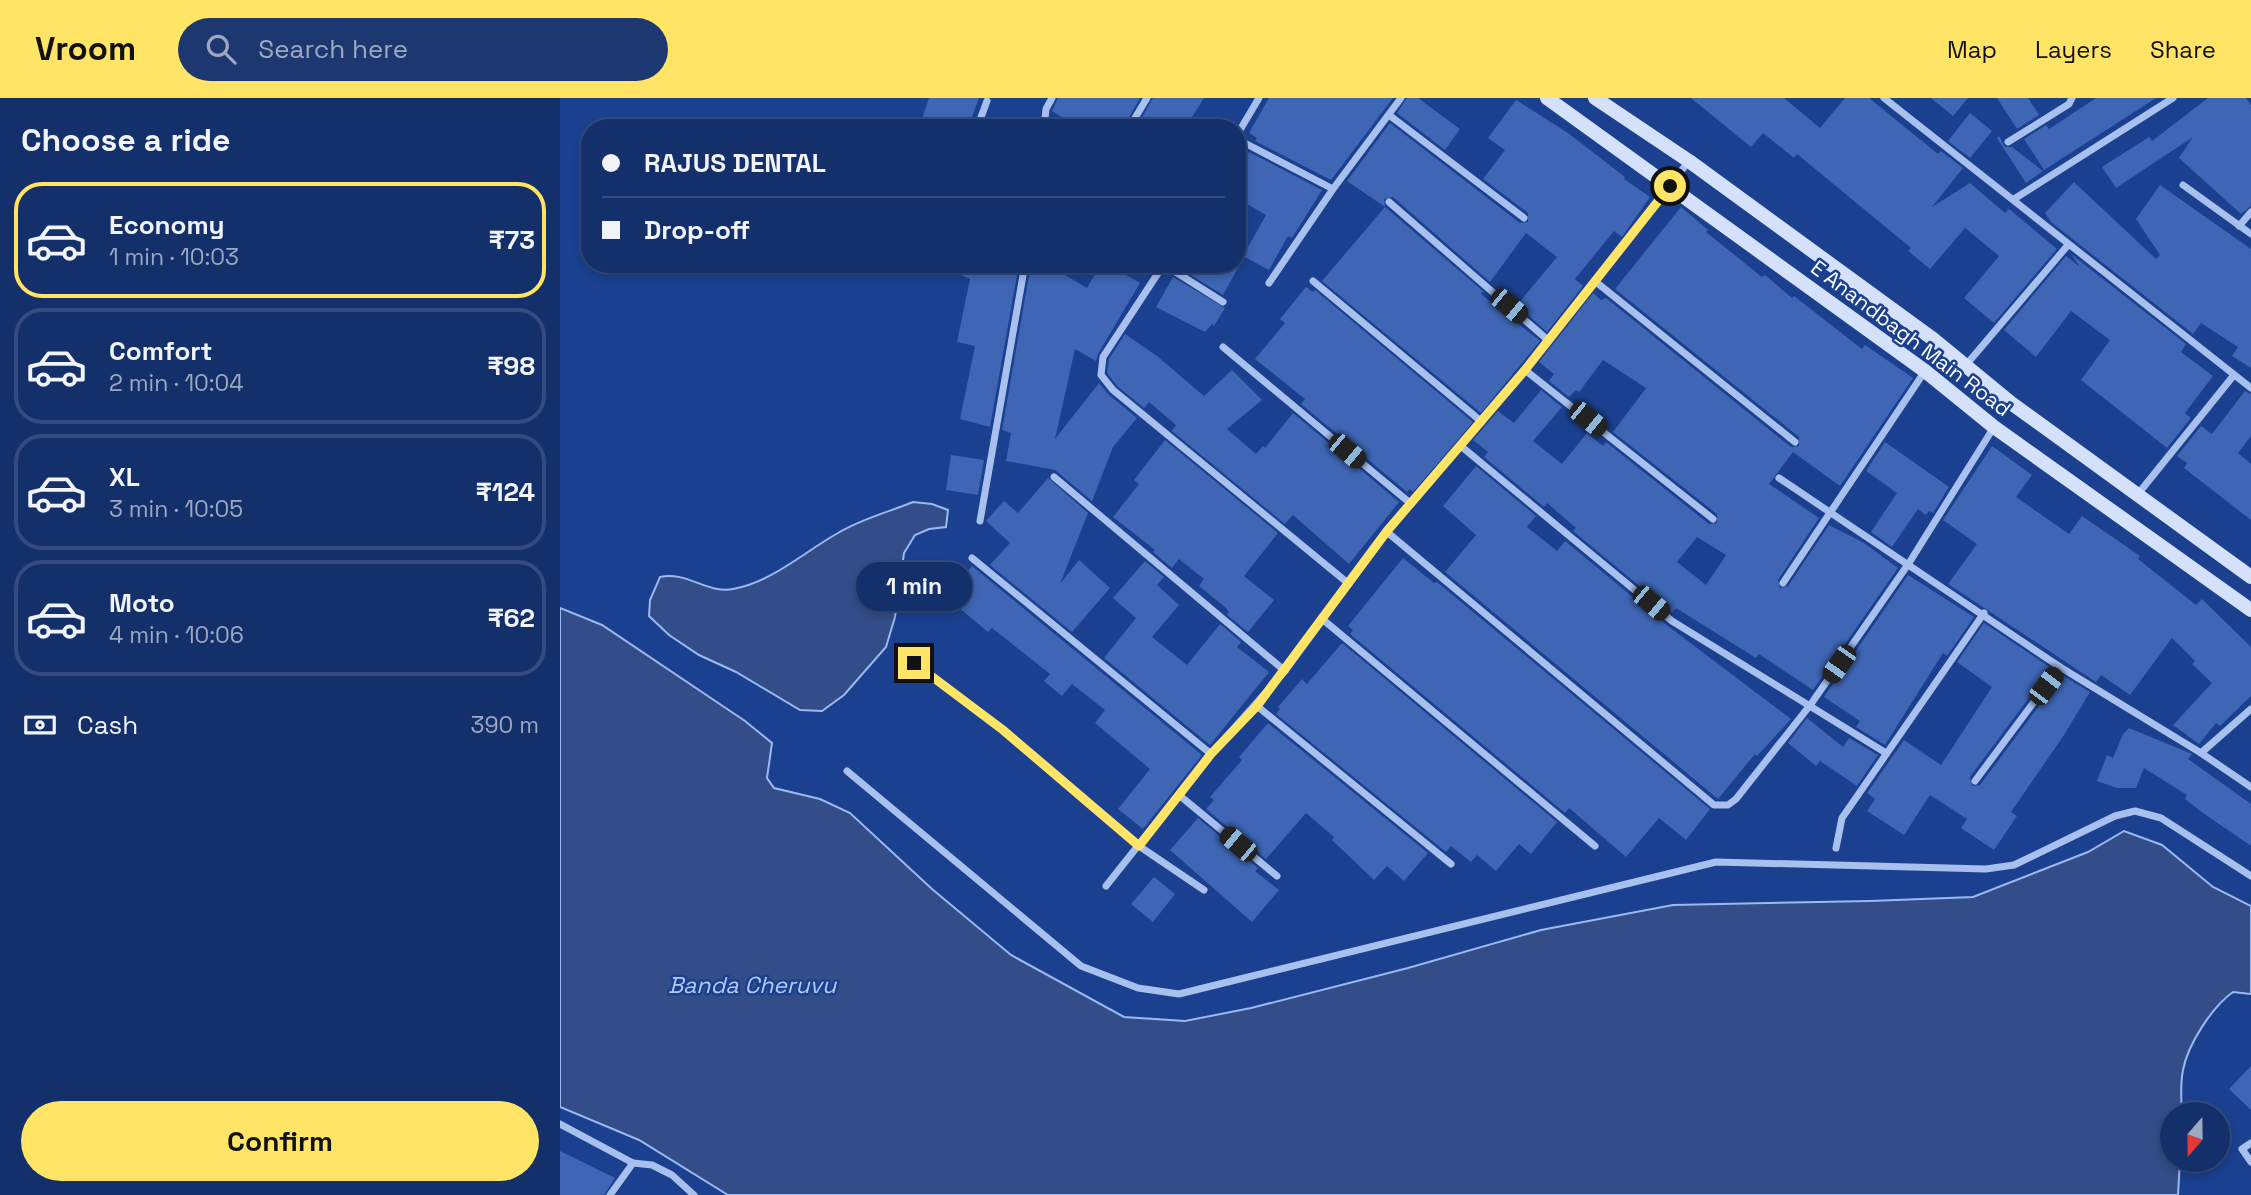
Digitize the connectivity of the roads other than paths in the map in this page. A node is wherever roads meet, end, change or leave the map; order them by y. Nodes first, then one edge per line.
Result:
1 (1052, 98) edge
2 (1147, 98) edge
3 (1259, 98) edge
4 (1401, 98) edge
5 (1547, 98) edge
6 (1596, 98) edge
7 (1884, 98) edge
8 (2072, 98) edge
9 (2173, 98) edge
10 (988, 101) dead end
11 (1389, 115) junction
12 (981, 119) edge
13 (1045, 119) edge
14 (1134, 119) edge
15 (1246, 121) edge
16 (1246, 142) edge
17 (2008, 142) dead end
18 (1689, 161) junction
19 (2183, 185) dead end
20 (1670, 186) junction
21 (1333, 190) junction
22 (2014, 199) junction
23 (1388, 202) dead end
24 (2251, 212) edge
25 (1524, 218) dead end
26 (2239, 226) junction
27 (2251, 234) edge
28 (2068, 245) junction
29 (1023, 273) edge
30 (1157, 273) edge
31 (1177, 273) edge
32 (1313, 281) dead end
33 (1596, 282) junction
34 (1269, 283) dead end
35 (1223, 302) dead end
36 (1549, 341) junction
37 (1223, 347) dead end
38 (1966, 365) junction
39 (1525, 370) junction
40 (1925, 371) junction
41 (2234, 375) junction
42 (2251, 388) edge
43 (1482, 422) junction
44 (1994, 427) junction
45 (1795, 442) dead end
46 (1462, 447) junction
47 (1054, 477) dead end
48 (1779, 478) dead end
49 (2137, 495) junction
50 (1410, 503) junction
51 (1830, 511) junction
52 (1713, 519) dead end
53 (980, 522) dead end
54 (1387, 531) junction
55 (972, 558) dead end
56 (1909, 563) junction
57 (2251, 578) edge
58 (1783, 583) dead end
59 (1349, 584) junction
60 (2251, 610) edge
61 (1984, 613) junction
62 (1321, 618) junction
63 (914, 663) dead end
64 (2060, 667) junction
65 (1285, 671) junction
66 (1811, 704) junction
67 (1257, 706) junction
68 (2251, 709) edge
69 (1886, 753) junction
70 (2202, 753) junction
71 (1211, 754) junction
72 (846, 771) dead end
73 (1975, 781) dead end
74 (2251, 787) edge
75 (1179, 795) junction
76 (1139, 846) junction
77 (1595, 846) dead end
78 (1836, 848) dead end
79 (1451, 864) dead end
80 (1277, 876) dead end
81 (2251, 876) edge
82 (1106, 886) dead end
83 (1204, 890) dead end
84 (560, 1124) edge
85 (2251, 1143) edge
86 (2251, 1162) edge
87 (633, 1163) junction
88 (610, 1195) edge
89 (694, 1195) edge

1 - 13 street
2 - 14 street
3 - 15 street
4 - 11 street
5 - 20 street, E Anandbagh Main Road
6 - 18 street, E Anandbagh Main Road
7 - 22 street
8 - 17 street
9 - 22 street
10 - 12 street
11 - 21 street
11 - 25 street
16 - 21 street
18 - 20 street
18 - 38 street, E Anandbagh Main Road
19 - 26 street
20 - 33 street
20 - 40 street, E Anandbagh Main Road
21 - 34 street
22 - 28 street
23 - 36 street
24 - 26 street
26 - 27 street
28 - 38 street
28 - 41 street
29 - 53 street
30 - 59 street
31 - 35 street
32 - 43 street
33 - 36 street
33 - 45 street
36 - 39 street
37 - 50 street
38 - 49 street, E Anandbagh Main Road
39 - 43 street
39 - 52 street
40 - 44 street, E Anandbagh Main Road
40 - 51 street
41 - 42 street
41 - 49 street
43 - 46 street
44 - 56 street
44 - 60 street, E Anandbagh Main Road
46 - 50 street
46 - 66 street
47 - 65 street
48 - 51 street
49 - 57 street, E Anandbagh Main Road
50 - 54 street
51 - 56 street
51 - 58 street
54 - 59 street
54 - 66 street
55 - 71 street
56 - 61 street
56 - 66 street
59 - 62 street
61 - 64 street
61 - 69 street
62 - 65 street
62 - 77 street
63 - 76 street
64 - 70 street
64 - 73 street
65 - 67 street
66 - 69 street
67 - 71 street
67 - 79 street
68 - 70 street
69 - 78 street
70 - 74 street
71 - 75 street
72 - 81 street
75 - 76 street
75 - 80 street
76 - 82 street
76 - 83 street
84 - 87 street
85 - 86 street
87 - 88 street
87 - 89 street

